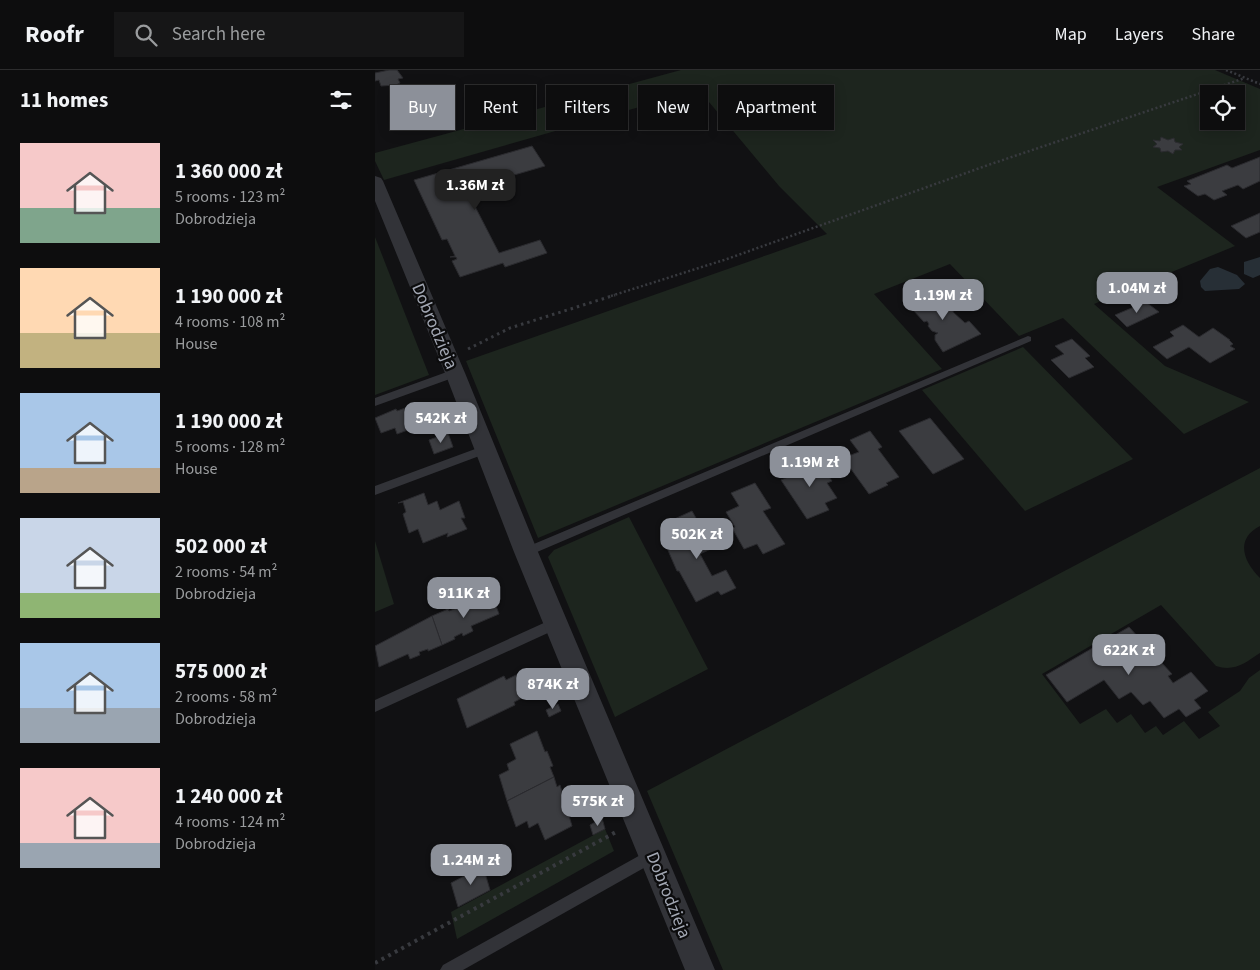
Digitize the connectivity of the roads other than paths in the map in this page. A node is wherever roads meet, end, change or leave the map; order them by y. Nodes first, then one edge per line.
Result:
1 (375, 181) edge
2 (1028, 338) dead end
3 (452, 366) junction
4 (375, 402) edge
5 (486, 449) junction
6 (375, 491) edge
7 (526, 552) junction
8 (557, 624) junction
9 (375, 706) edge
10 (653, 855) junction
11 (448, 970) edge
12 (700, 970) edge

1 - 3 street, Dobrodzieja
2 - 7 lane
3 - 4 lane
3 - 5 street, Dobrodzieja
5 - 6 lane
5 - 7 street, Dobrodzieja
7 - 8 street, Dobrodzieja
8 - 9 lane
8 - 10 street, Dobrodzieja
10 - 11 lane
10 - 12 street, Dobrodzieja

